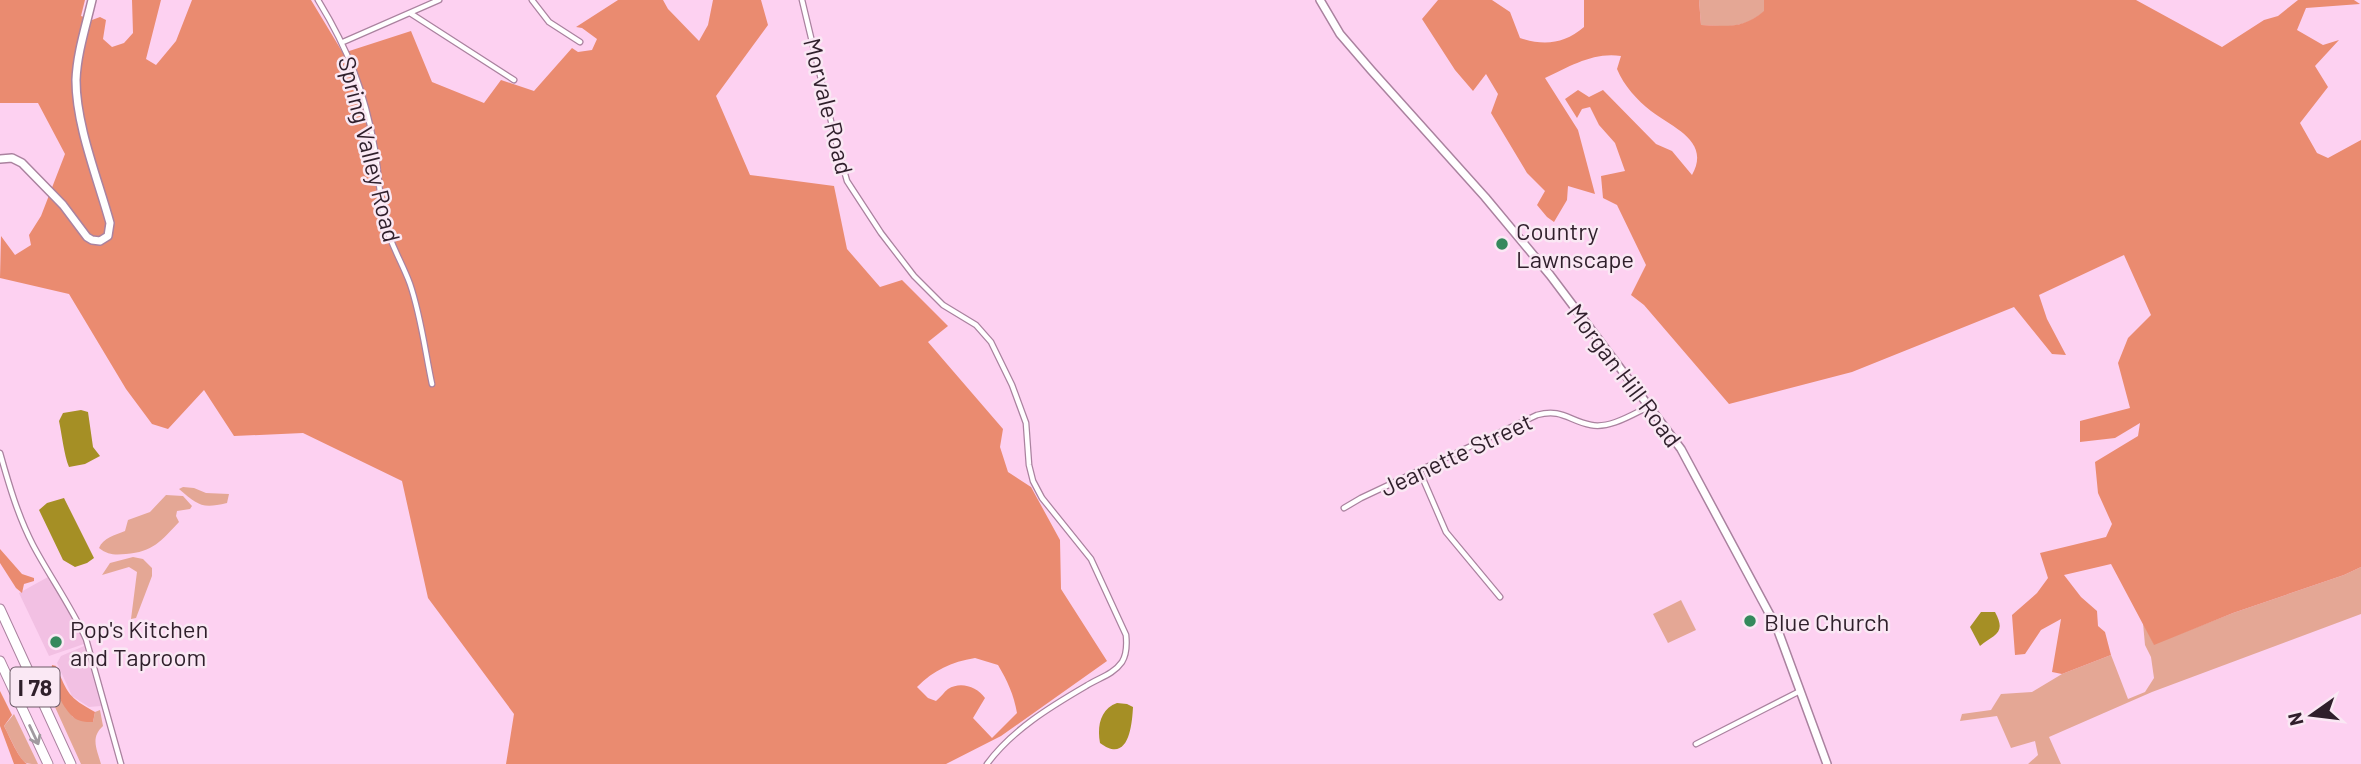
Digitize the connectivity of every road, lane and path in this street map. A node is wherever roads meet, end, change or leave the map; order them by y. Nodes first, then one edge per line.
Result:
1 (92, 0) edge
2 (318, 0) edge
3 (439, 0) edge
4 (532, 0) edge
5 (803, 0) edge
6 (1320, 0) edge
7 (410, 13) junction
8 (343, 42) junction
9 (580, 42) dead end
10 (514, 80) dead end
11 (0, 159) edge
12 (432, 384) dead end
13 (1650, 406) junction
14 (0, 453) edge
15 (1420, 472) junction
16 (1344, 508) dead end
17 (1500, 597) dead end
18 (0, 609) edge
19 (0, 661) edge
20 (1800, 691) junction
21 (1696, 744) dead end
22 (48, 764) edge
23 (71, 764) edge
24 (121, 764) edge
25 (987, 764) edge
26 (1828, 764) edge

1 - 11 main road
2 - 8 street, Spring Valley Road
3 - 7 street
4 - 9 street
5 - 25 street, Morvale Road
6 - 13 main road, Morgan Hill Road
7 - 8 street
7 - 10 street
8 - 12 street, Spring Valley Road
13 - 15 street, Jeanette Street
13 - 20 main road, Morgan Hill Road
14 - 24 street
15 - 16 street, Jeanette Street
15 - 17 street
18 - 23 highway, I 78
19 -> 22 highway, I 78
20 - 21 street
20 - 26 main road, Morgan Hill Road

